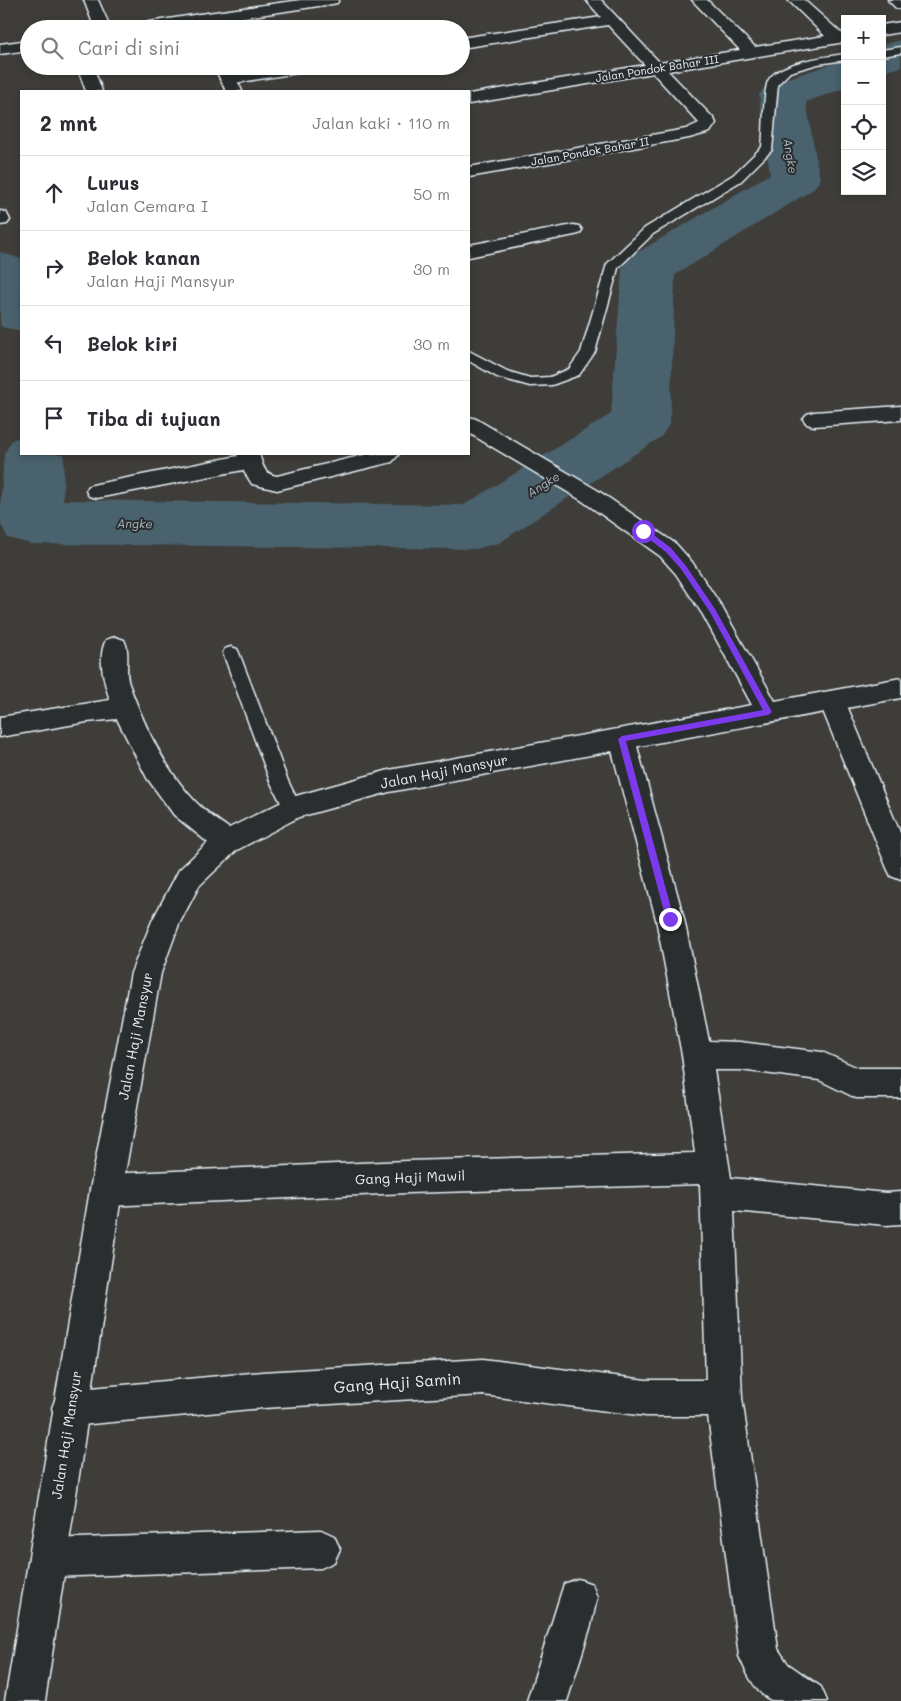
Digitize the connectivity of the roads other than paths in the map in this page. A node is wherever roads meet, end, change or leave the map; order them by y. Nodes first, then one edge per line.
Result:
1 (90, 0) edge
2 (332, 0) edge
3 (594, 0) edge
4 (699, 0) edge
5 (795, 0) edge
6 (895, 0) edge
7 (901, 5) edge
8 (204, 18) edge
9 (98, 20) edge
10 (612, 20) junction
11 (901, 27) edge
12 (886, 29) edge
13 (841, 38) edge
14 (470, 42) edge
15 (20, 46) edge
16 (0, 49) edge
17 (901, 50) edge
18 (752, 52) junction
19 (886, 52) edge
20 (841, 57) edge
21 (658, 68) junction
22 (88, 75) edge
23 (253, 75) edge
24 (228, 79) edge
25 (94, 90) edge
26 (470, 99) edge
27 (470, 172) edge
28 (573, 230) dead end
29 (470, 251) edge
30 (470, 356) edge
31 (894, 413) edge
32 (814, 419) dead end
33 (471, 425) edge
34 (901, 433) edge
35 (387, 455) edge
36 (249, 458) edge
37 (97, 491) dead end
38 (116, 646) dead end
39 (231, 653) dead end
40 (901, 688) edge
41 (832, 701) junction
42 (125, 708) junction
43 (768, 712) junction
44 (0, 726) edge
45 (622, 739) junction
46 (292, 808) junction
47 (227, 842) junction
48 (901, 868) edge
49 (697, 1055) junction
50 (901, 1083) edge
51 (715, 1180) junction
52 (106, 1190) junction
53 (901, 1208) edge
54 (724, 1398) junction
55 (70, 1408) junction
56 (320, 1548) dead end
57 (48, 1558) junction
58 (578, 1598) dead end
59 (25, 1701) edge
60 (547, 1701) edge
61 (807, 1701) edge

1 - 9 street
2 - 8 street
3 - 10 street
4 - 18 street
5 - 13 street
6 - 7 street
10 - 14 street
10 - 21 street
11 - 12 street
13 - 18 street, Jalan Pondok Bahar III
15 - 16 street
17 - 19 lane
18 - 21 street, Jalan Pondok Bahar III
20 - 30 lane
21 - 26 street, Jalan Pondok Bahar III
21 - 27 street, Jalan Pondok Bahar II
22 - 25 street
23 - 24 street
28 - 29 street
31 - 32 street
31 - 34 street
33 - 43 street
35 - 36 street
36 - 37 street
38 - 42 street
39 - 46 lane
40 - 41 street, Jalan Haji Mansyur
41 - 43 street, Jalan Haji Mansyur
41 - 48 street
42 - 44 street
42 - 47 street
43 - 45 street, Jalan Haji Mansyur
45 - 46 street, Jalan Haji Mansyur
45 - 49 street
46 - 47 street, Jalan Haji Mansyur
47 - 52 street, Jalan Haji Mansyur
49 - 50 street
49 - 51 street
51 - 52 street, Gang Haji Mawil
51 - 53 street, Gang Haji Mawil
51 - 54 street
52 - 55 street, Jalan Haji Mansyur
54 - 55 street, Gang Haji Samin
54 - 61 street
55 - 57 street, Jalan Haji Mansyur
56 - 57 street
57 - 59 street, Jalan Haji Mansyur
58 - 60 street

